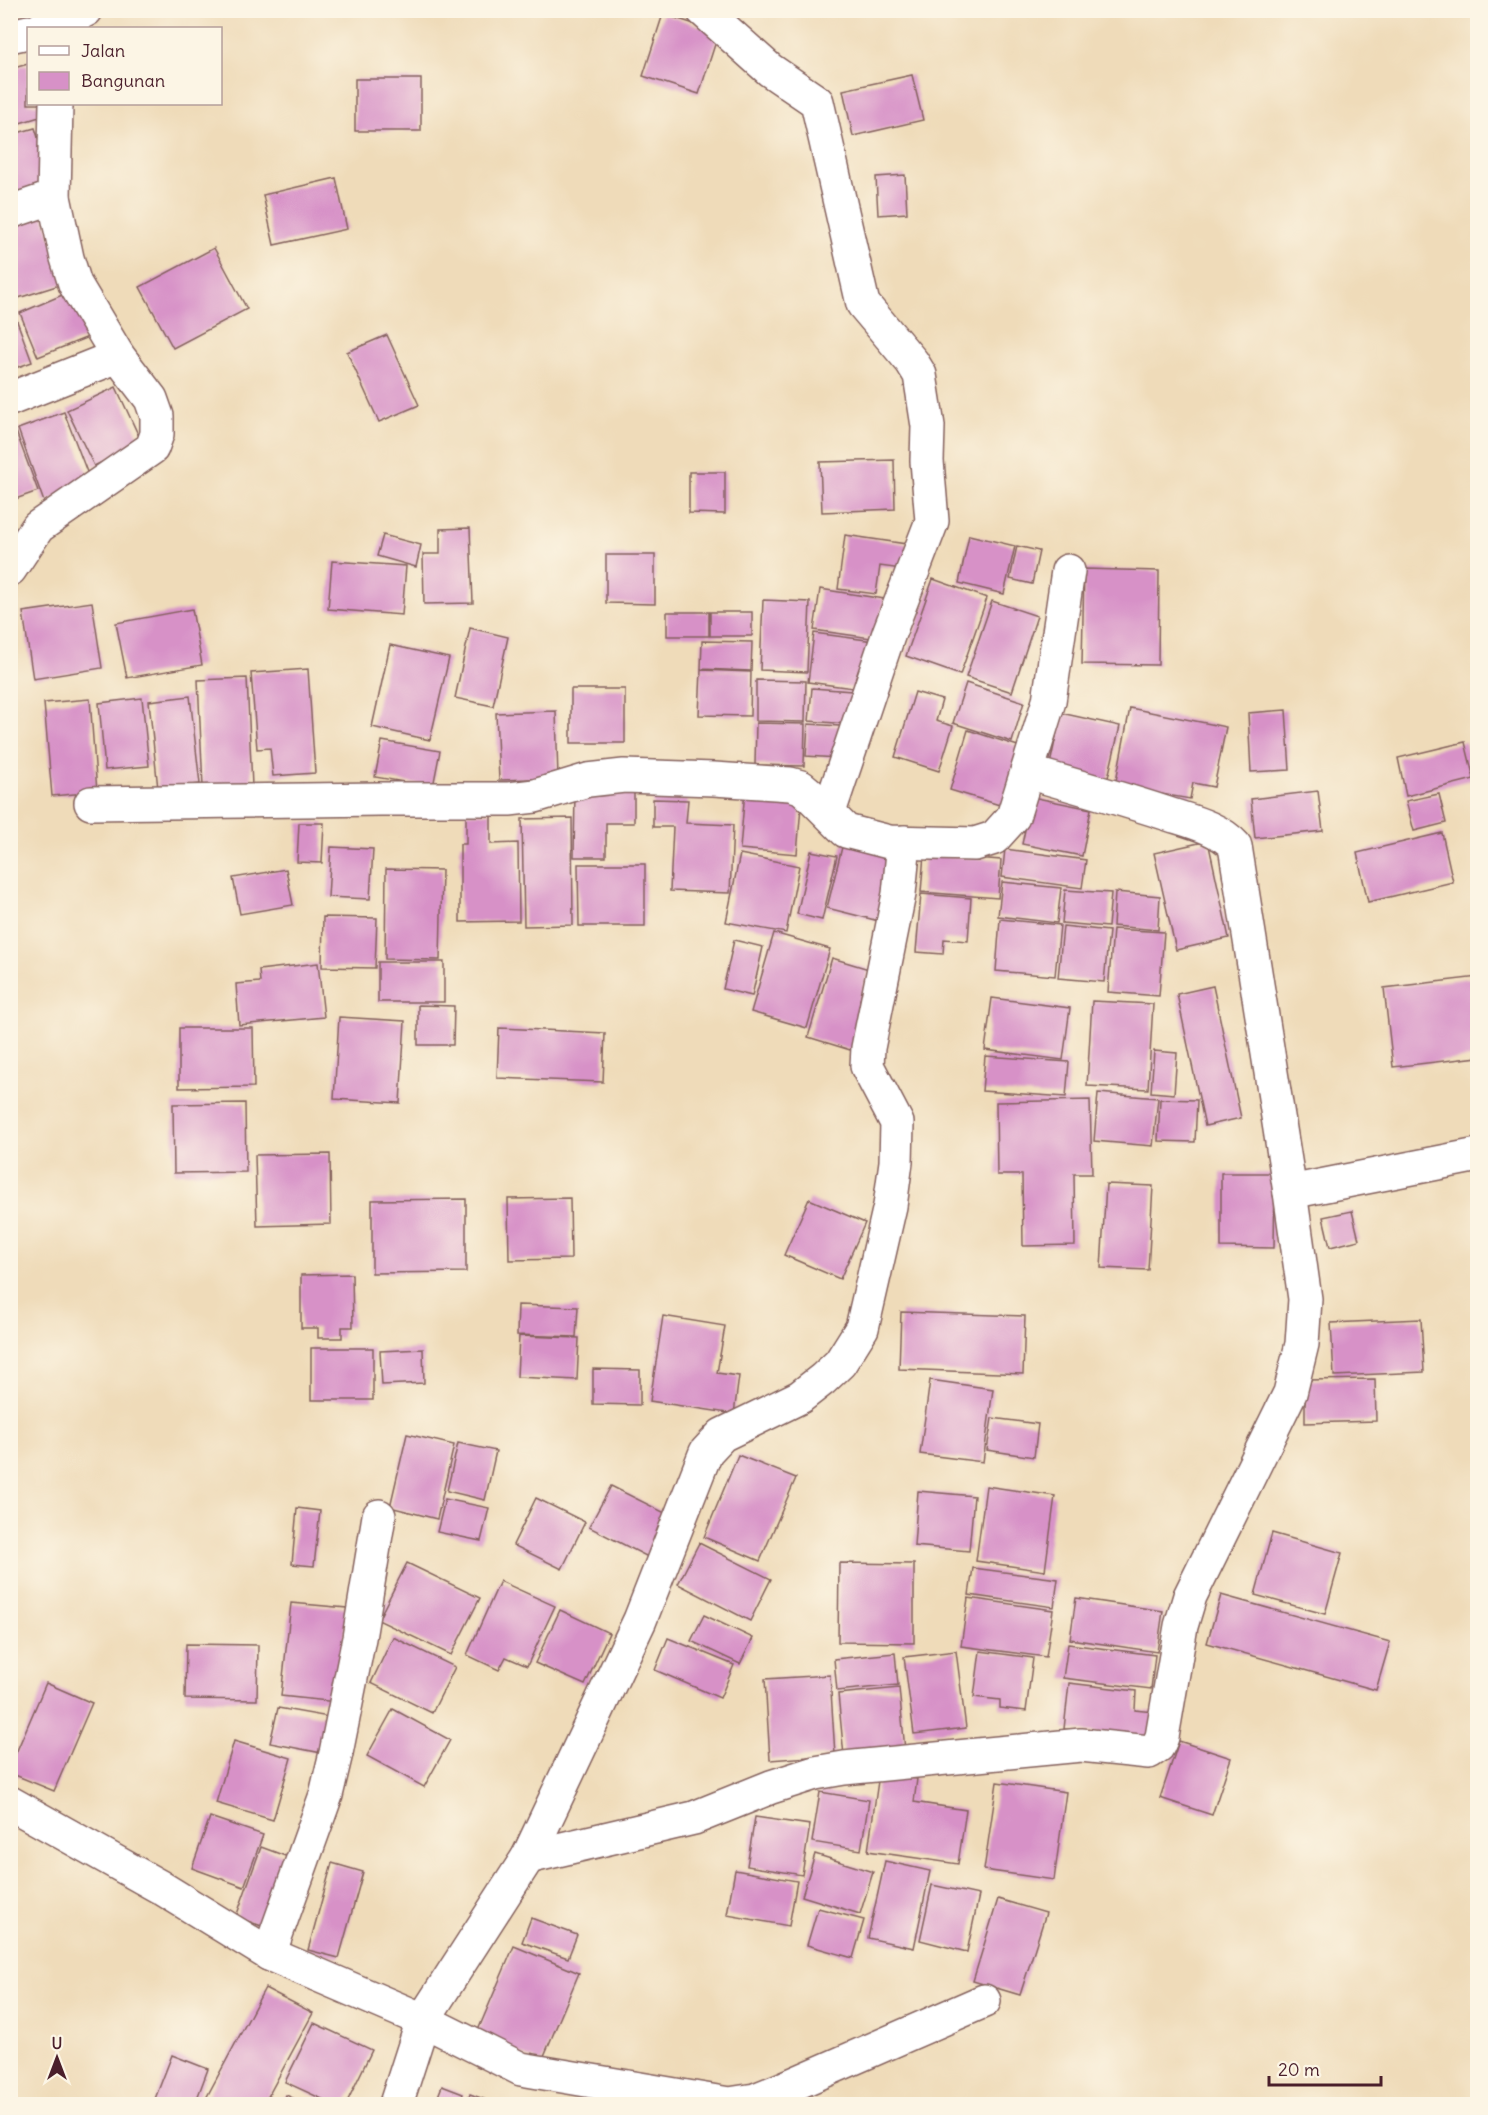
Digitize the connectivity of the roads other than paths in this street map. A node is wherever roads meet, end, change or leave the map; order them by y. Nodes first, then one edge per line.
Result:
1 (703, 10) edge
2 (55, 22) edge
3 (39, 27) edge
4 (27, 31) edge
5 (10, 36) edge
6 (56, 105) edge
7 (54, 197) junction
8 (10, 212) edge
9 (118, 356) junction
10 (10, 399) edge
11 (10, 569) edge
12 (1068, 571) dead end
13 (1027, 772) junction
14 (91, 803) dead end
15 (828, 812) junction
16 (904, 842) junction
17 (1478, 1155) edge
18 (1290, 1192) junction
19 (379, 1516) dead end
20 (10, 1803) edge
21 (528, 1857) junction
22 (269, 1954) junction
23 (984, 2001) dead end
24 (423, 2020) junction
25 (396, 2104) edge

1 - 15 street
2 - 3 street
4 - 5 street
6 - 7 street
7 - 8 street
7 - 9 street
9 - 10 street
9 - 11 street
12 - 13 street
13 - 16 street
13 - 18 street
14 - 15 street
15 - 16 street
16 - 21 street
17 - 18 street
18 - 21 street
19 - 22 street
20 - 22 street
21 - 24 street
22 - 24 street
23 - 24 street
24 - 25 street

